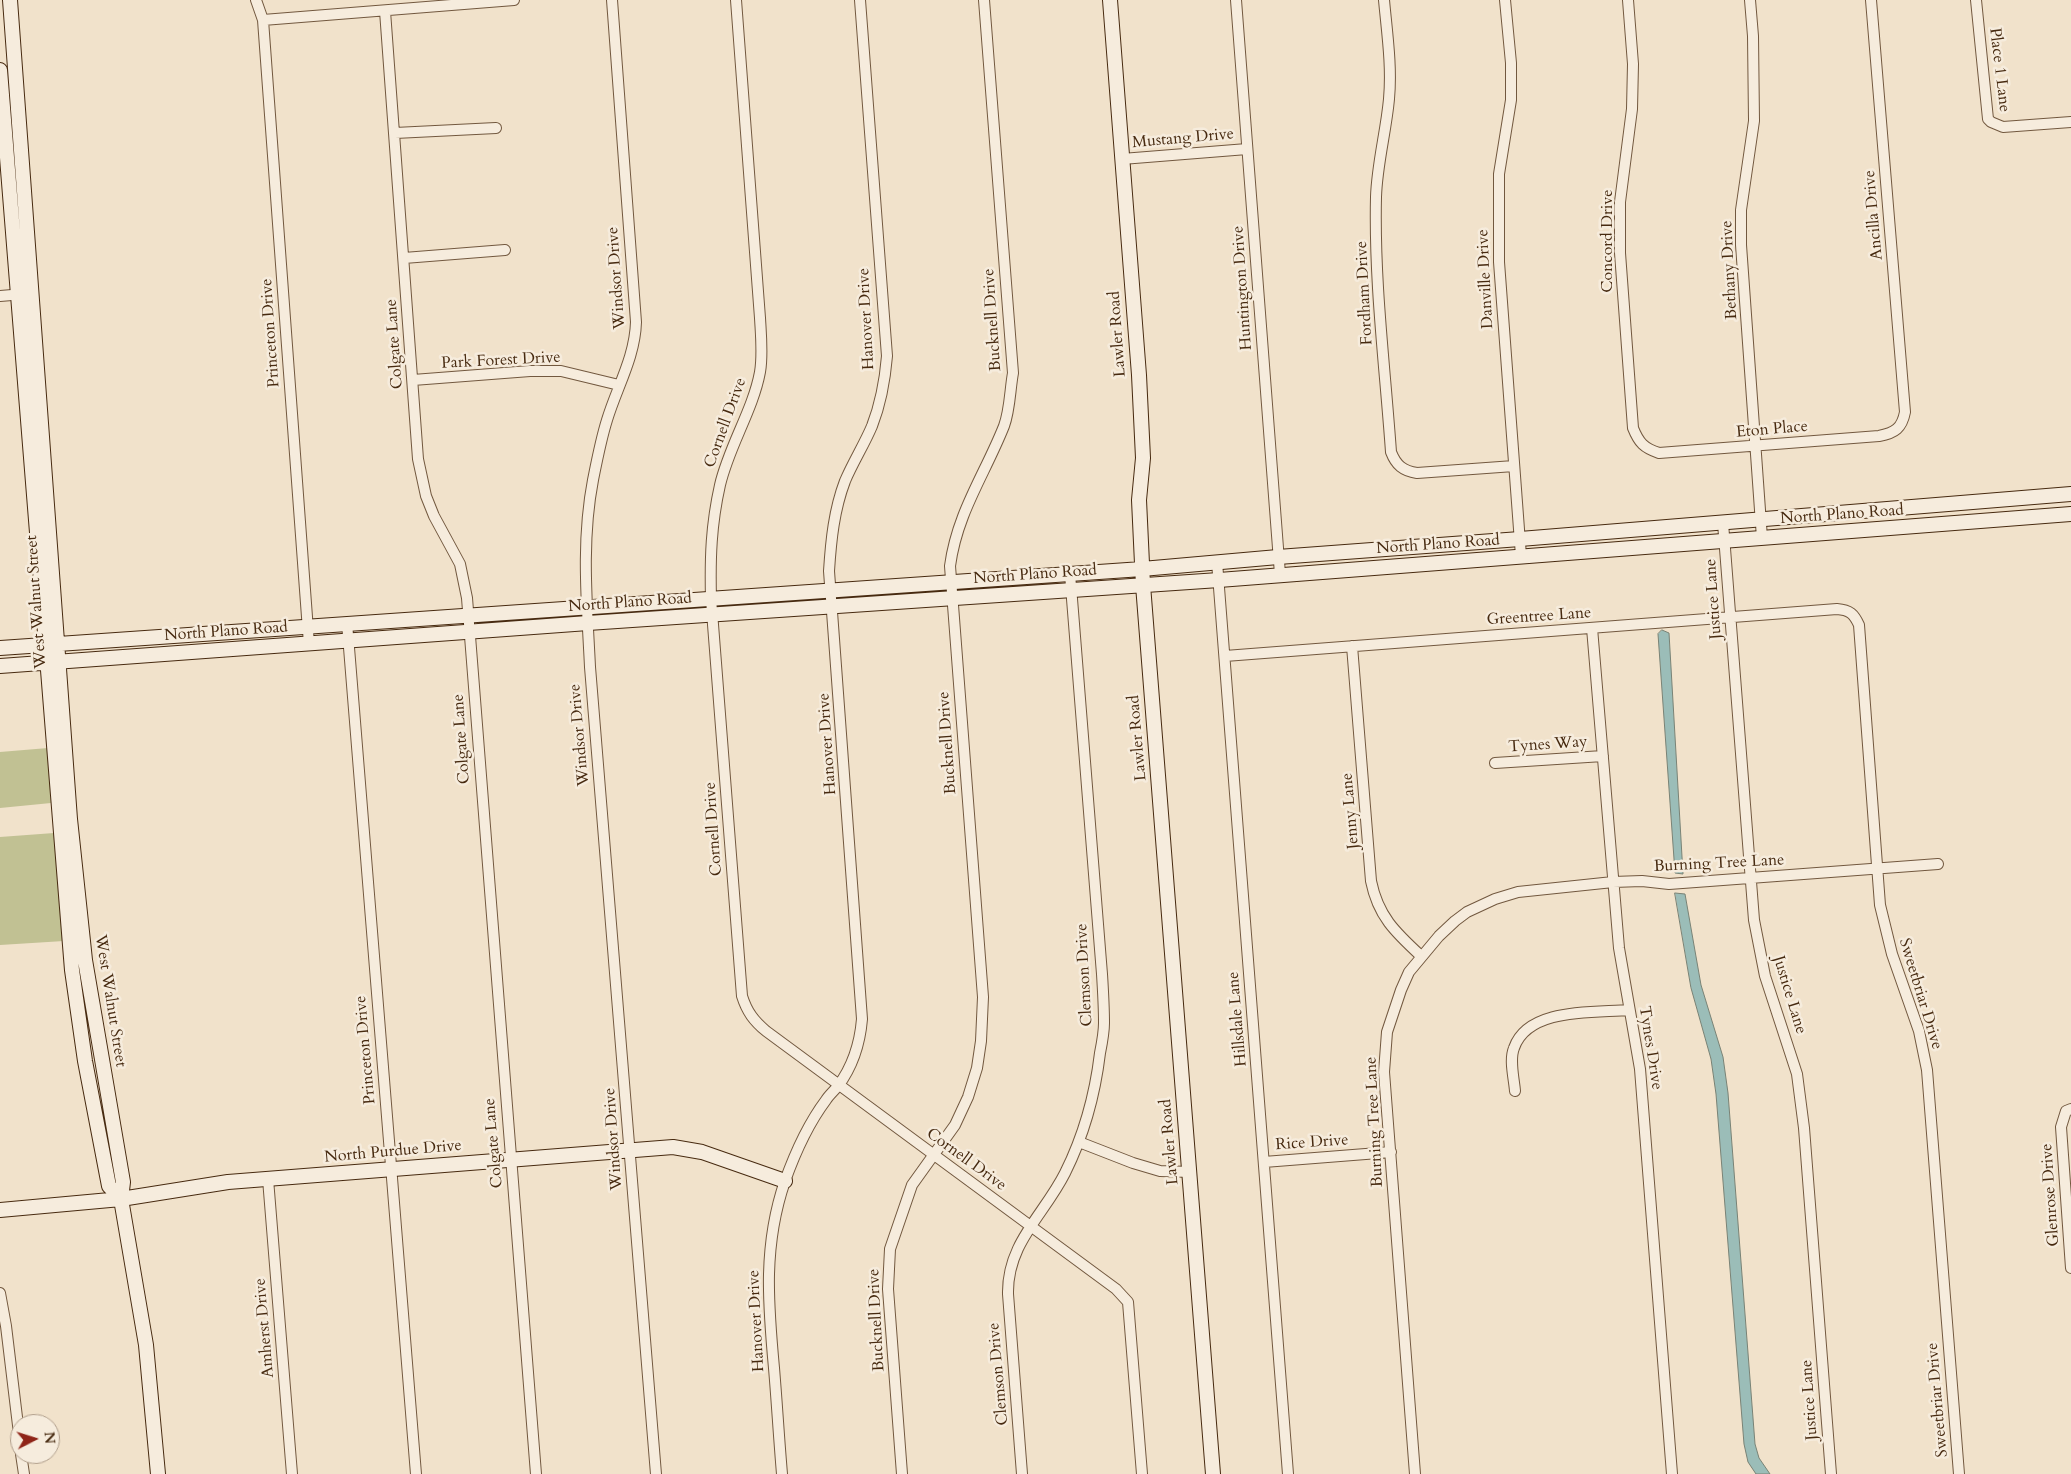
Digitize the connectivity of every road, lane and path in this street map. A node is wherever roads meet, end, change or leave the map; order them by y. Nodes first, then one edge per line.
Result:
1 (10, 0) edge
2 (256, 0) edge
3 (514, 0) edge
4 (612, 0) edge
5 (736, 0) edge
6 (860, 0) edge
7 (984, 0) edge
8 (1110, 0) edge
9 (1236, 0) edge
10 (1384, 0) edge
11 (1506, 0) edge
12 (1628, 0) edge
13 (1750, 0) edge
14 (1872, 0) edge
15 (1976, 0) edge
16 (385, 11) junction
17 (262, 20) junction
18 (0, 70) edge
19 (2071, 122) edge
20 (496, 128) dead end
21 (395, 133) junction
22 (1247, 149) junction
23 (1122, 159) junction
24 (22, 166) junction
25 (8, 167) junction
26 (505, 250) dead end
27 (404, 258) junction
28 (32, 294) junction
29 (17, 295) junction
30 (0, 296) edge
31 (413, 380) junction
32 (619, 385) junction
33 (1901, 427) joint
34 (1757, 446) junction
35 (1645, 448) joint
36 (1514, 466) junction
37 (2071, 494) edge
38 (2071, 514) edge
39 (1761, 520) junction
40 (1723, 523) junction
41 (1762, 538) junction
42 (1520, 539) junction
43 (1725, 541) junction
44 (1521, 556) junction
45 (1278, 557) junction
46 (1217, 562) junction
47 (1142, 569) junction
48 (1070, 574) junction
49 (1280, 574) junction
50 (1219, 580) junction
51 (951, 581) junction
52 (1143, 585) junction
53 (831, 590) junction
54 (1072, 590) junction
55 (952, 598) junction
56 (711, 599) junction
57 (833, 606) junction
58 (587, 608) junction
59 (712, 614) junction
60 (1854, 614) joint
61 (468, 615) junction
62 (1731, 617) junction
63 (347, 623) junction
64 (588, 623) junction
65 (308, 625) junction
66 (1592, 628) junction
67 (236, 631) junction
68 (469, 632) junction
69 (169, 636) junction
70 (349, 641) junction
71 (51, 644) junction
72 (309, 644) junction
73 (1352, 646) junction
74 (0, 648) edge
75 (186, 653) junction
76 (1225, 656) junction
77 (53, 662) junction
78 (0, 666) edge
79 (1603, 756) junction
80 (1495, 763) dead end
81 (1938, 864) dead end
82 (1877, 869) junction
83 (1750, 879) junction
84 (1613, 882) junction
85 (1421, 956) junction
86 (1629, 1010) junction
87 (839, 1085) junction
88 (1515, 1091) dead end
89 (2071, 1109) edge
90 (1080, 1142) junction
91 (630, 1150) junction
92 (1391, 1152) junction
93 (934, 1156) junction
94 (510, 1160) junction
95 (1264, 1162) junction
96 (391, 1170) junction
97 (1190, 1172) junction
98 (268, 1179) junction
99 (785, 1181) junction
100 (120, 1199) junction
101 (0, 1210) edge
102 (1031, 1226) junction
103 (2071, 1268) edge
104 (0, 1293) edge
105 (17, 1414) edge
106 (158, 1474) edge
107 (292, 1474) edge
108 (416, 1474) edge
109 (536, 1474) edge
110 (656, 1474) edge
111 (782, 1474) edge
112 (902, 1474) edge
113 (1022, 1474) edge
114 (1142, 1474) edge
115 (1213, 1474) edge
116 (1288, 1474) edge
117 (1415, 1474) edge
118 (1672, 1474) edge
119 (1831, 1474) edge
120 (1959, 1474) edge

1 - 24 main road, West Walnut Street
2 - 17 street, Princeton Drive
3 - 16 street
4 - 32 street, Windsor Drive
5 - 56 street, Cornell Drive
6 - 53 street, Hanover Drive
7 - 51 street, Bucknell Drive
8 - 23 main road, Lawler Road
9 - 22 street, Huntington Drive
10 - 36 street, Fordham Drive
11 - 36 street, Danville Drive
12 - 35 street, Concord Drive
13 - 34 street, Bethany Drive
14 - 33 street, Ancilla Drive
15 - 19 street, Place 1 Lane
16 - 17 street
16 - 21 street, Colgate Lane
17 - 65 street, Princeton Drive
18 - 25 main road
20 - 21 street
21 - 27 street, Colgate Lane
22 - 23 street, Mustang Drive
22 - 45 street, Huntington Drive
23 - 47 main road, Lawler Road
24 - 25 main road
24 - 28 main road, West Walnut Street
25 - 29 main road
26 - 27 street
27 - 31 street, Colgate Lane
28 - 29 street
28 - 71 main road, West Walnut Street
29 - 30 street
29 - 71 main road
31 - 32 street, Park Forest Drive
31 - 61 street, Colgate Lane
32 - 58 street, Windsor Drive
33 - 34 street, Eton Place
34 - 35 street, Eton Place
34 - 39 street, Bethany Drive
36 - 42 street, Danville Drive
37 - 39 main road, North Plano Road
38 - 41 main road, North Plano Road
39 - 40 main road, North Plano Road
39 - 41 street, Bethany Drive
40 - 42 main road, North Plano Road
40 - 43 street, Justice Lane
41 - 43 main road, North Plano Road
42 - 44 street, Danville Drive
42 - 45 main road, North Plano Road
43 - 44 main road, North Plano Road
43 - 62 street, Justice Lane
44 - 49 main road, North Plano Road
45 - 46 main road, North Plano Road
45 - 49 street, Huntington Drive
46 - 47 main road, North Plano Road
46 - 50 street, Hillsdale Lane
47 - 48 main road, North Plano Road
47 - 52 main road, Lawler Road
48 - 51 main road, North Plano Road
48 - 54 street, Clemson Drive
49 - 50 main road, North Plano Road
50 - 52 main road, North Plano Road
50 - 76 street, Hillsdale Lane
51 - 53 main road, North Plano Road
51 - 55 street, Bucknell Drive
52 - 54 main road, North Plano Road
52 - 97 main road, Lawler Road
53 - 56 main road, North Plano Road
53 - 57 street, Hanover Drive
54 - 55 main road, North Plano Road
54 - 90 street, Clemson Drive
55 - 57 main road, North Plano Road
55 - 93 street, Bucknell Drive
56 - 58 main road, North Plano Road
56 - 59 street, Cornell Drive
57 - 59 main road, North Plano Road
57 - 87 street, Hanover Drive
58 - 61 main road, North Plano Road
58 - 64 street, Windsor Drive
59 - 64 main road, North Plano Road
59 - 87 street, Cornell Drive
60 - 62 street, Greentree Lane
60 - 82 street, Sweetbriar Drive
61 - 63 main road, North Plano Road
61 - 68 street, Colgate Lane
62 - 66 street, Greentree Lane
62 - 83 street, Justice Lane
63 - 65 main road, North Plano Road
63 - 70 street, Princeton Drive
64 - 68 main road, North Plano Road
64 - 91 street, Windsor Drive
65 - 67 main road, North Plano Road
65 - 72 street, Princeton Drive
66 - 73 street, Greentree Lane
66 - 79 street, Tynes Drive
67 - 69 main road, North Plano Road
67 - 75 main road
68 - 70 main road, North Plano Road
68 - 94 street, Colgate Lane
69 - 71 main road, North Plano Road
69 - 75 main road
70 - 72 main road, North Plano Road
70 - 96 street, Princeton Drive
71 - 74 main road, North Plano Road
71 - 77 main road, West Walnut Street
72 - 75 main road, North Plano Road
73 - 76 street, Greentree Lane
73 - 85 street, Jenny Lane
75 - 77 main road, North Plano Road
76 - 95 street, Hillsdale Lane
77 - 78 main road, North Plano Road
77 - 100 main road, West Walnut Street
79 - 80 street, Tynes Way
79 - 84 street, Tynes Drive
81 - 82 street, Burning Tree Lane
82 - 83 street, Burning Tree Lane
82 - 120 street, Sweetbriar Drive
83 - 84 street, Burning Tree Lane
83 - 119 street, Justice Lane
84 - 85 street, Burning Tree Lane
84 - 86 street, Tynes Drive
85 - 92 street, Burning Tree Lane
86 - 88 street
86 - 118 street, Tynes Drive
87 - 93 street, Cornell Drive
87 - 99 street, Hanover Drive
89 - 103 street, Glenrose Drive
90 - 97 street
90 - 102 street, Clemson Drive
91 - 94 main road, North Purdue Drive
91 - 99 main road, North Purdue Drive
91 - 110 street, Windsor Drive
92 - 95 street, Rice Drive
92 - 117 street, Burning Tree Lane
93 - 102 street, Cornell Drive
93 - 112 street, Bucknell Drive
94 - 96 main road, North Purdue Drive
94 - 109 street, Colgate Lane
95 - 116 street, Hillsdale Lane
96 - 98 main road, North Purdue Drive
96 - 108 street, Princeton Drive
97 - 115 main road, Lawler Road
98 - 100 main road, North Purdue Drive
98 - 107 street, Amherst Drive
99 - 111 street, Hanover Drive
100 - 101 main road, North Purdue Drive
100 - 106 main road, West Walnut Street
102 - 113 street, Clemson Drive
102 - 114 street, Cornell Drive
104 - 105 street

